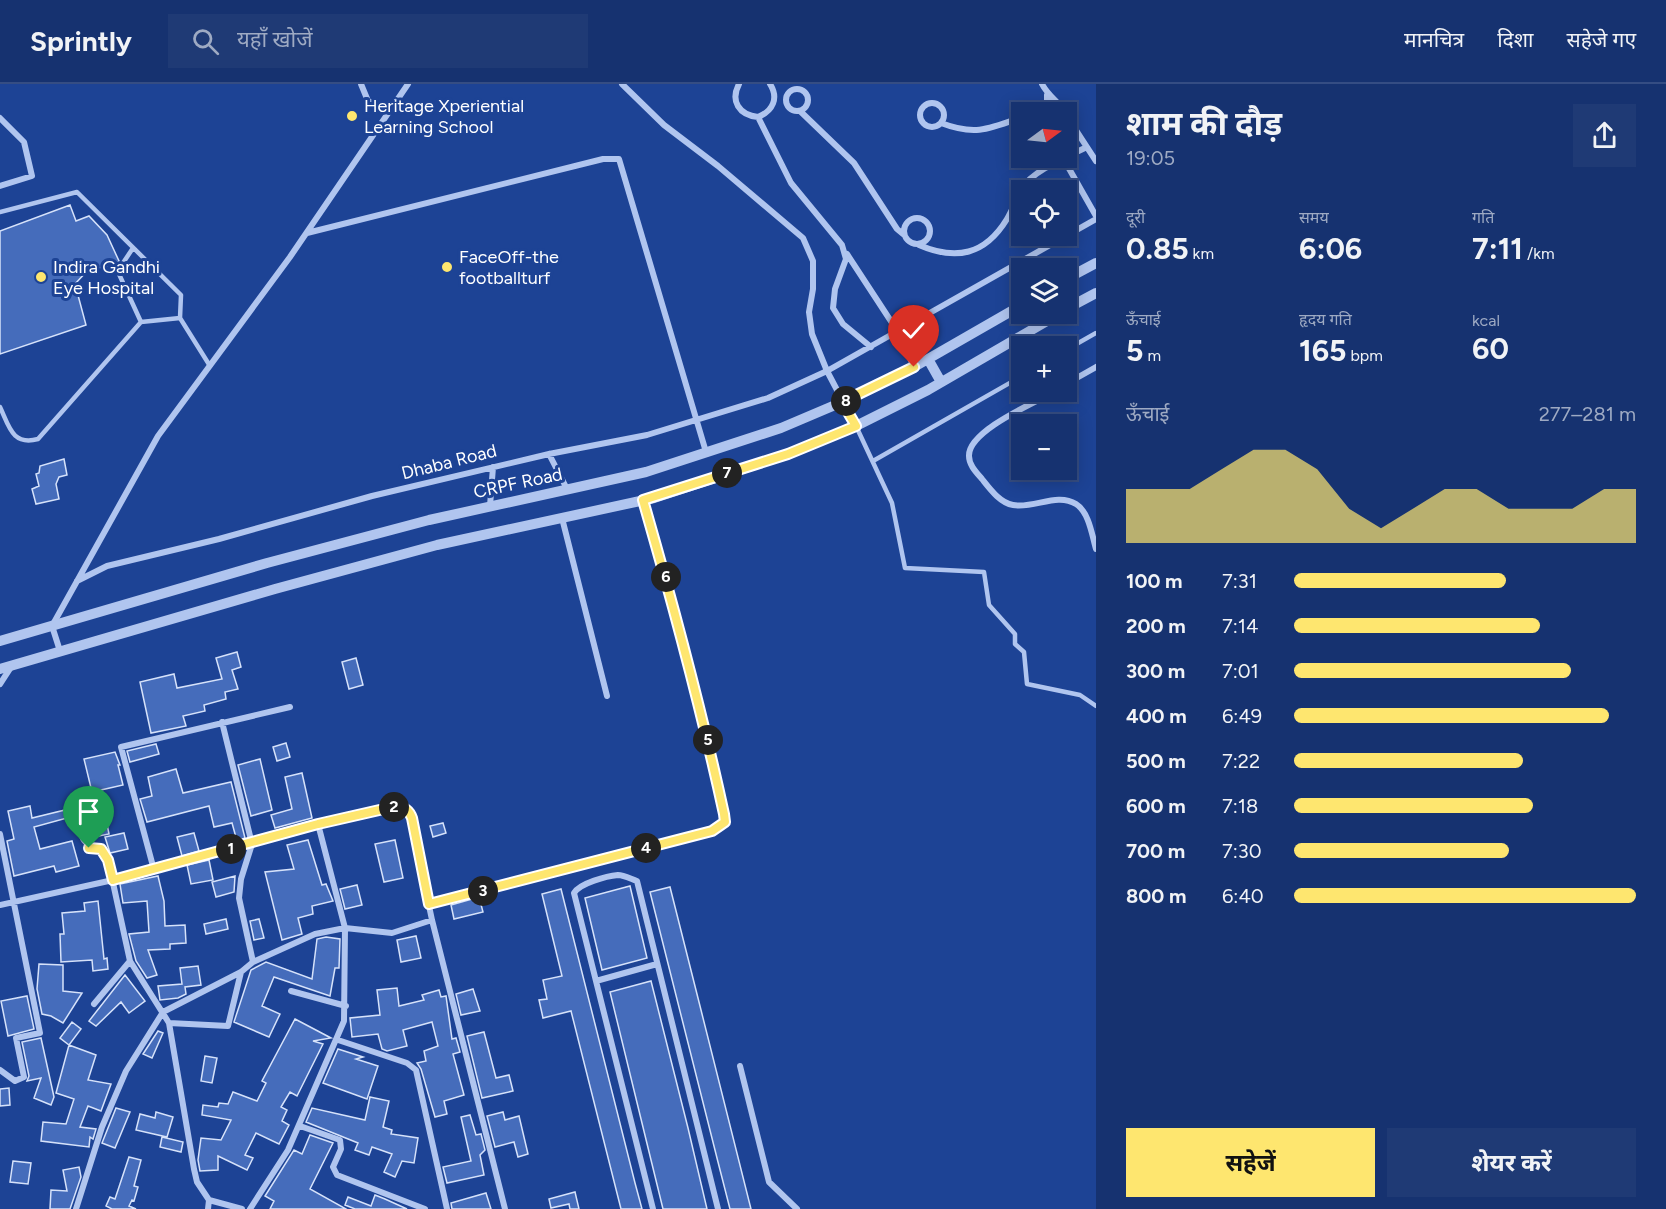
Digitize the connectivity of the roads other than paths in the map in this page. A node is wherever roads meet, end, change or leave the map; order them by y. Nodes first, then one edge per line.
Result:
1 (361, 84) edge
2 (408, 84) edge
3 (622, 84) edge
4 (739, 84) edge
5 (770, 84) edge
6 (785, 84) edge
7 (1042, 84) edge
8 (1047, 95) junction
9 (787, 96) junction
10 (1047, 102) edge
11 (1058, 102) edge
12 (390, 111) junction
13 (800, 111) junction
14 (758, 117) junction
15 (0, 118) edge
16 (1011, 121) edge
17 (941, 123) dead end
18 (1077, 131) edge
19 (1087, 147) junction
20 (1077, 152) edge
21 (1096, 161) edge
22 (1048, 168) edge
23 (1070, 168) edge
24 (0, 186) edge
25 (0, 212) edge
26 (1096, 218) edge
27 (306, 233) junction
28 (903, 234) junction
29 (920, 244) junction
30 (133, 248) junction
31 (846, 252) junction
32 (1096, 263) edge
33 (1077, 273) edge
34 (1095, 294) edge
35 (1077, 303) edge
36 (1011, 311) edge
37 (180, 318) junction
38 (141, 322) junction
39 (1042, 324) edge
40 (898, 332) junction
41 (1096, 333) edge
42 (1077, 344) edge
43 (871, 347) junction
44 (928, 359) junction
45 (210, 366) junction
46 (914, 367) junction
47 (1096, 367) edge
48 (827, 371) junction
49 (1077, 378) edge
50 (941, 382) junction
51 (1011, 382) edge
52 (842, 402) junction
53 (1036, 402) edge
54 (0, 407) edge
55 (696, 421) junction
56 (856, 426) junction
57 (706, 452) junction
58 (549, 454) junction
59 (873, 461) junction
60 (494, 467) junction
61 (567, 489) junction
62 (643, 500) junction
63 (490, 506) junction
64 (562, 518) junction
65 (1096, 549) edge
66 (77, 582) junction
67 (52, 626) junction
68 (0, 641) edge
69 (60, 651) junction
70 (11, 666) junction
71 (0, 669) edge
72 (0, 684) edge
73 (607, 696) dead end
74 (1096, 705) edge
75 (290, 707) dead end
76 (222, 722) junction
77 (76, 816) dead end
78 (318, 824) junction
79 (0, 834) edge
80 (252, 844) junction
81 (154, 870) junction
82 (113, 880) junction
83 (15, 902) junction
84 (429, 904) junction
85 (0, 905) edge
86 (432, 920) junction
87 (345, 928) junction
88 (130, 961) junction
89 (253, 962) junction
90 (657, 964) junction
91 (241, 972) junction
92 (596, 981) junction
93 (291, 991) dead end
94 (94, 1004) dead end
95 (346, 1006) junction
96 (163, 1012) junction
97 (170, 1023) junction
98 (338, 1040) junction
99 (740, 1066) dead end
100 (0, 1070) edge
101 (300, 1126) junction
102 (209, 1200) junction
103 (76, 1209) edge
104 (208, 1209) edge
105 (242, 1209) edge
106 (250, 1209) edge
107 (425, 1209) edge
108 (447, 1209) edge
109 (505, 1209) edge
110 (653, 1209) edge
111 (718, 1209) edge
112 (796, 1209) edge

1 - 12 street
2 - 12 street
3 - 48 street
4 - 14 street
5 - 14 street
6 - 9 street
7 - 8 street
8 - 10 street
8 - 11 street
9 - 13 street
9 - 13 street
12 - 27 street
13 - 28 street
14 - 31 street
15 - 24 street
16 - 17 street
18 - 19 street
19 - 20 street
19 - 21 street
22 - 29 street
23 - 26 street
25 - 30 lane
26 - 40 street, Dhaba Road
27 - 45 street
27 - 55 street
28 - 29 street
28 - 29 street
30 - 37 lane
30 - 38 lane
31 - 40 street
31 - 43 street
32 - 33 street
34 - 35 street
36 - 44 street, CRPF Road
37 - 38 lane
37 - 45 lane
38 - 54 lane
39 - 50 street
40 - 43 street, Dhaba Road
40 - 46 street
41 - 42 lane
43 - 48 street, Dhaba Road
44 - 46 street, CRPF Road
44 - 50 street
45 - 66 street
46 - 52 street, CRPF Road
47 - 49 street
48 - 52 street
48 - 55 street, Dhaba Road
50 - 56 street
51 - 59 lane
52 - 56 street
52 - 57 street, CRPF Road
53 - 65 street
55 - 57 street
55 - 58 street, Dhaba Road
56 - 59 lane
56 - 62 street
57 - 61 street, CRPF Road
58 - 60 street, Dhaba Road
58 - 61 street
59 - 74 lane
60 - 63 street
60 - 66 street, Dhaba Road
61 - 63 street, CRPF Road
62 - 64 street
62 - 84 street
63 - 67 street, CRPF Road
64 - 69 street
64 - 73 street
66 - 67 street
67 - 68 street, CRPF Road
67 - 69 street
69 - 70 street
70 - 71 street
70 - 72 street
75 - 76 street
76 - 80 street
76 - 81 street
77 - 82 street
78 - 80 street
78 - 84 street
78 - 87 street
79 - 83 street
80 - 81 street
80 - 89 street
81 - 82 street
82 - 83 street
82 - 88 street
83 - 85 street
83 - 100 street
84 - 86 street
86 - 87 street
86 - 109 street
87 - 89 street
87 - 95 street
88 - 94 street
88 - 96 street
89 - 91 street
90 - 92 street
90 - 92 street
90 - 111 street
91 - 96 street
91 - 97 street
92 - 110 street
93 - 95 street
95 - 98 street
96 - 97 street
96 - 103 street
97 - 102 street
98 - 101 street
98 - 108 street
99 - 112 street
101 - 106 street
101 - 107 street
102 - 104 street
102 - 105 street

